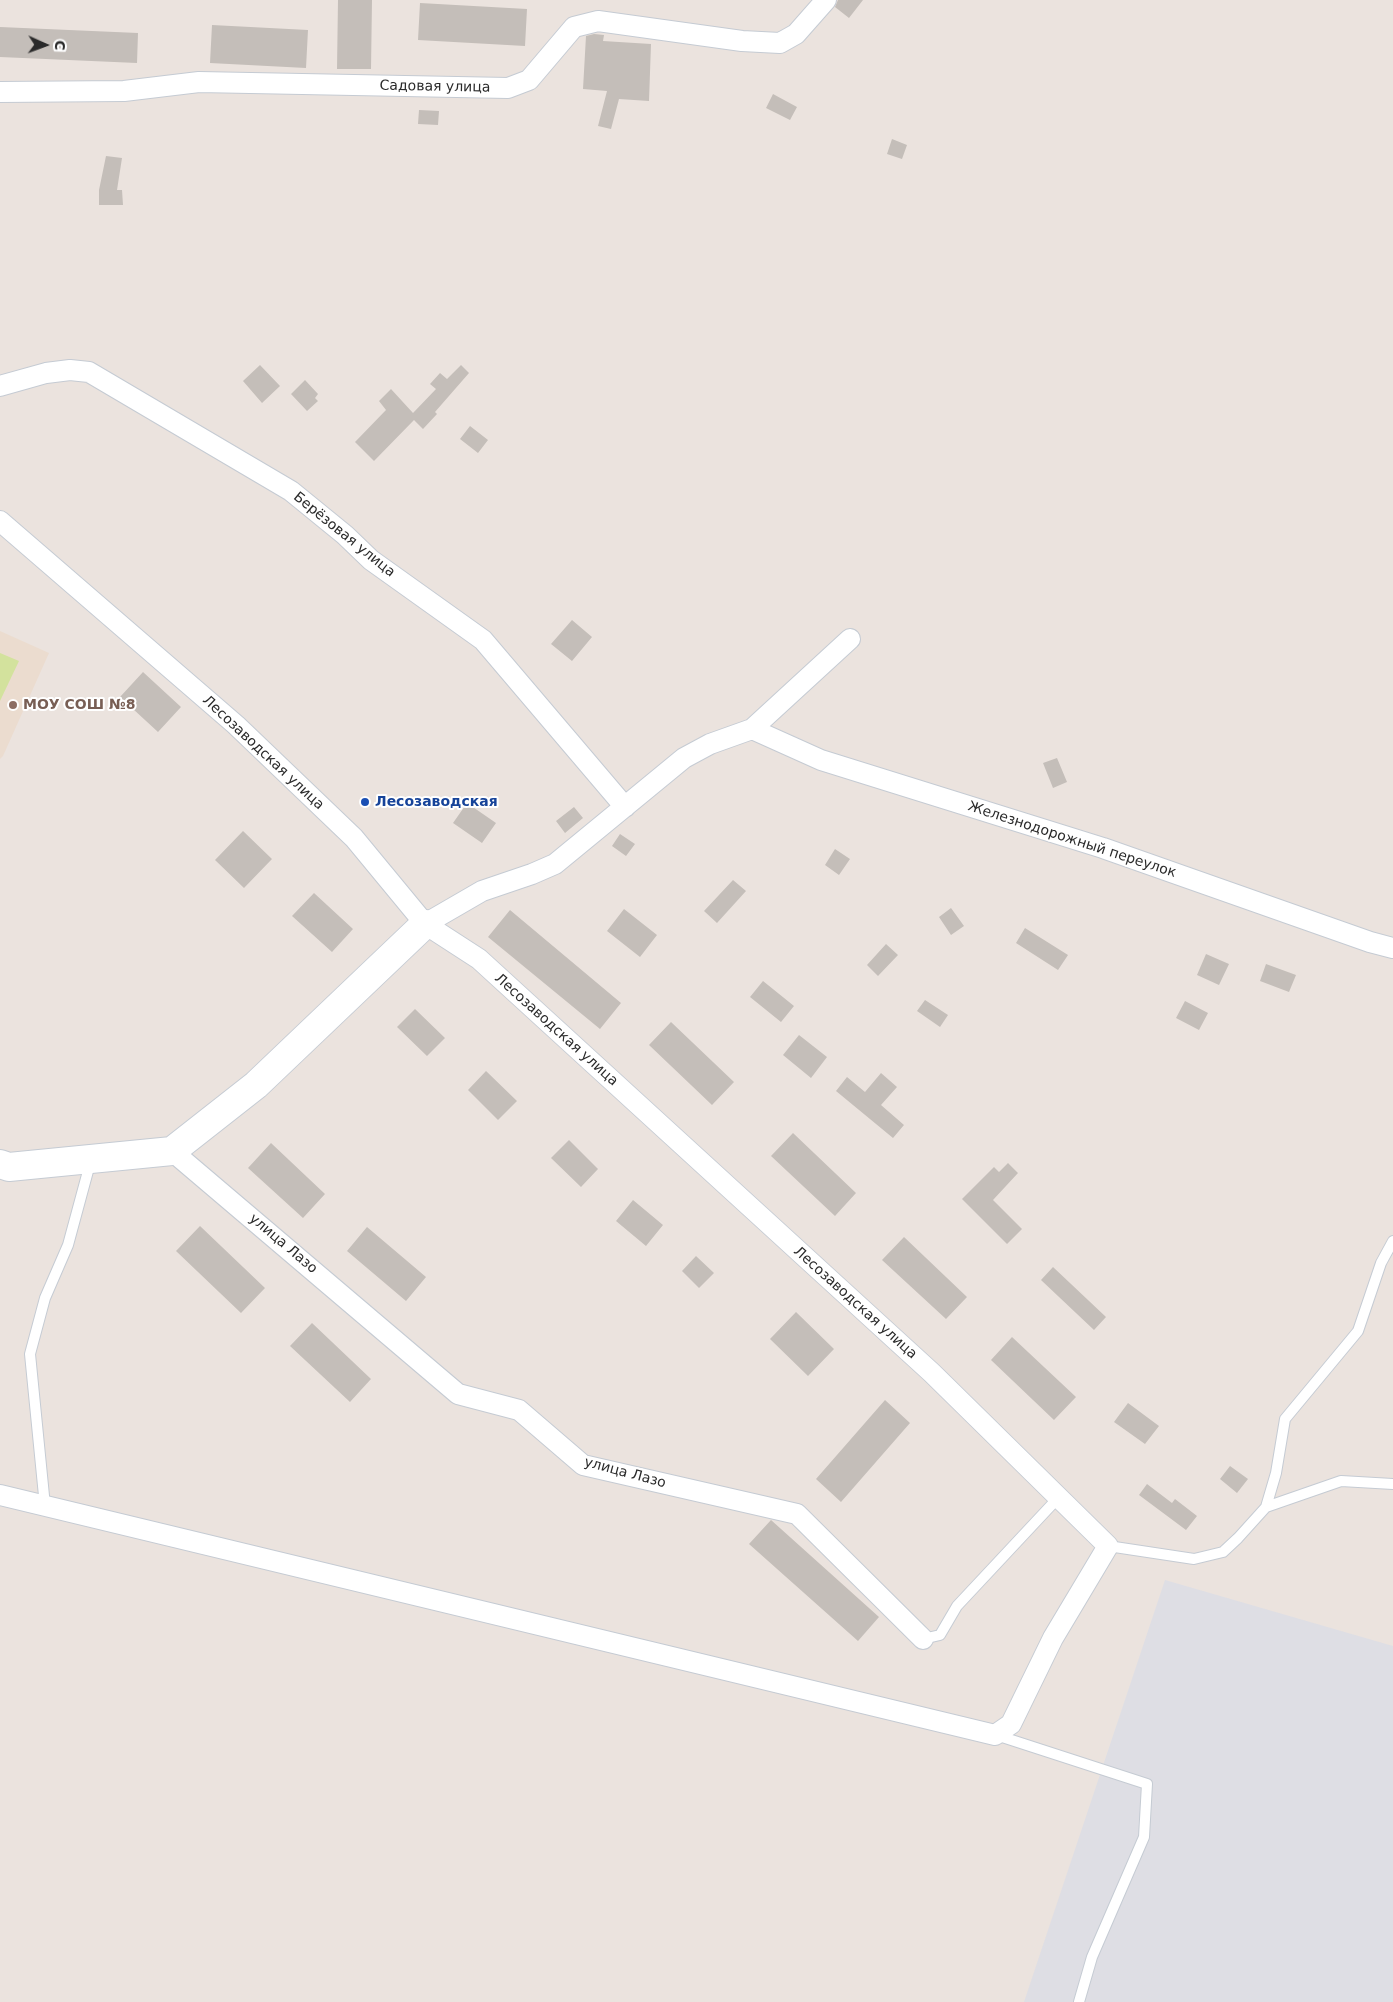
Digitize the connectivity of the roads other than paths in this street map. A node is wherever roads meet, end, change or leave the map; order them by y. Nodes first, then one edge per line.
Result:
1 (826, 0) edge
2 (0, 92) edge
3 (0, 386) edge
4 (0, 521) edge
5 (850, 639) dead end
6 (752, 729) junction
7 (625, 807) junction
8 (425, 924) junction
9 (1393, 948) edge
10 (172, 1150) junction
11 (91, 1159) junction
12 (0, 1164) edge
13 (1393, 1241) edge
14 (1393, 1484) edge
15 (0, 1495) edge
16 (1058, 1498) junction
17 (45, 1506) junction
18 (1266, 1507) junction
19 (1108, 1546) junction
20 (923, 1639) joint
21 (995, 1735) junction
22 (1078, 2002) edge

1 - 2 street, Садовая улица
3 - 7 street, Берёзовая улица
4 - 8 street, Лесозаводская улица
5 - 6 street
6 - 7 street
6 - 9 street, Железнодорожный переулок
7 - 8 street
8 - 10 street
8 - 16 street, Лесозаводская улица
10 - 11 street
10 - 20 street, улица Лазо
11 - 12 street
11 - 17 lane
13 - 18 lane
14 - 18 lane
15 - 17 street
16 - 19 street, Лесозаводская улица
16 - 20 lane
17 - 21 street
18 - 19 lane
19 - 21 street
21 - 22 lane

